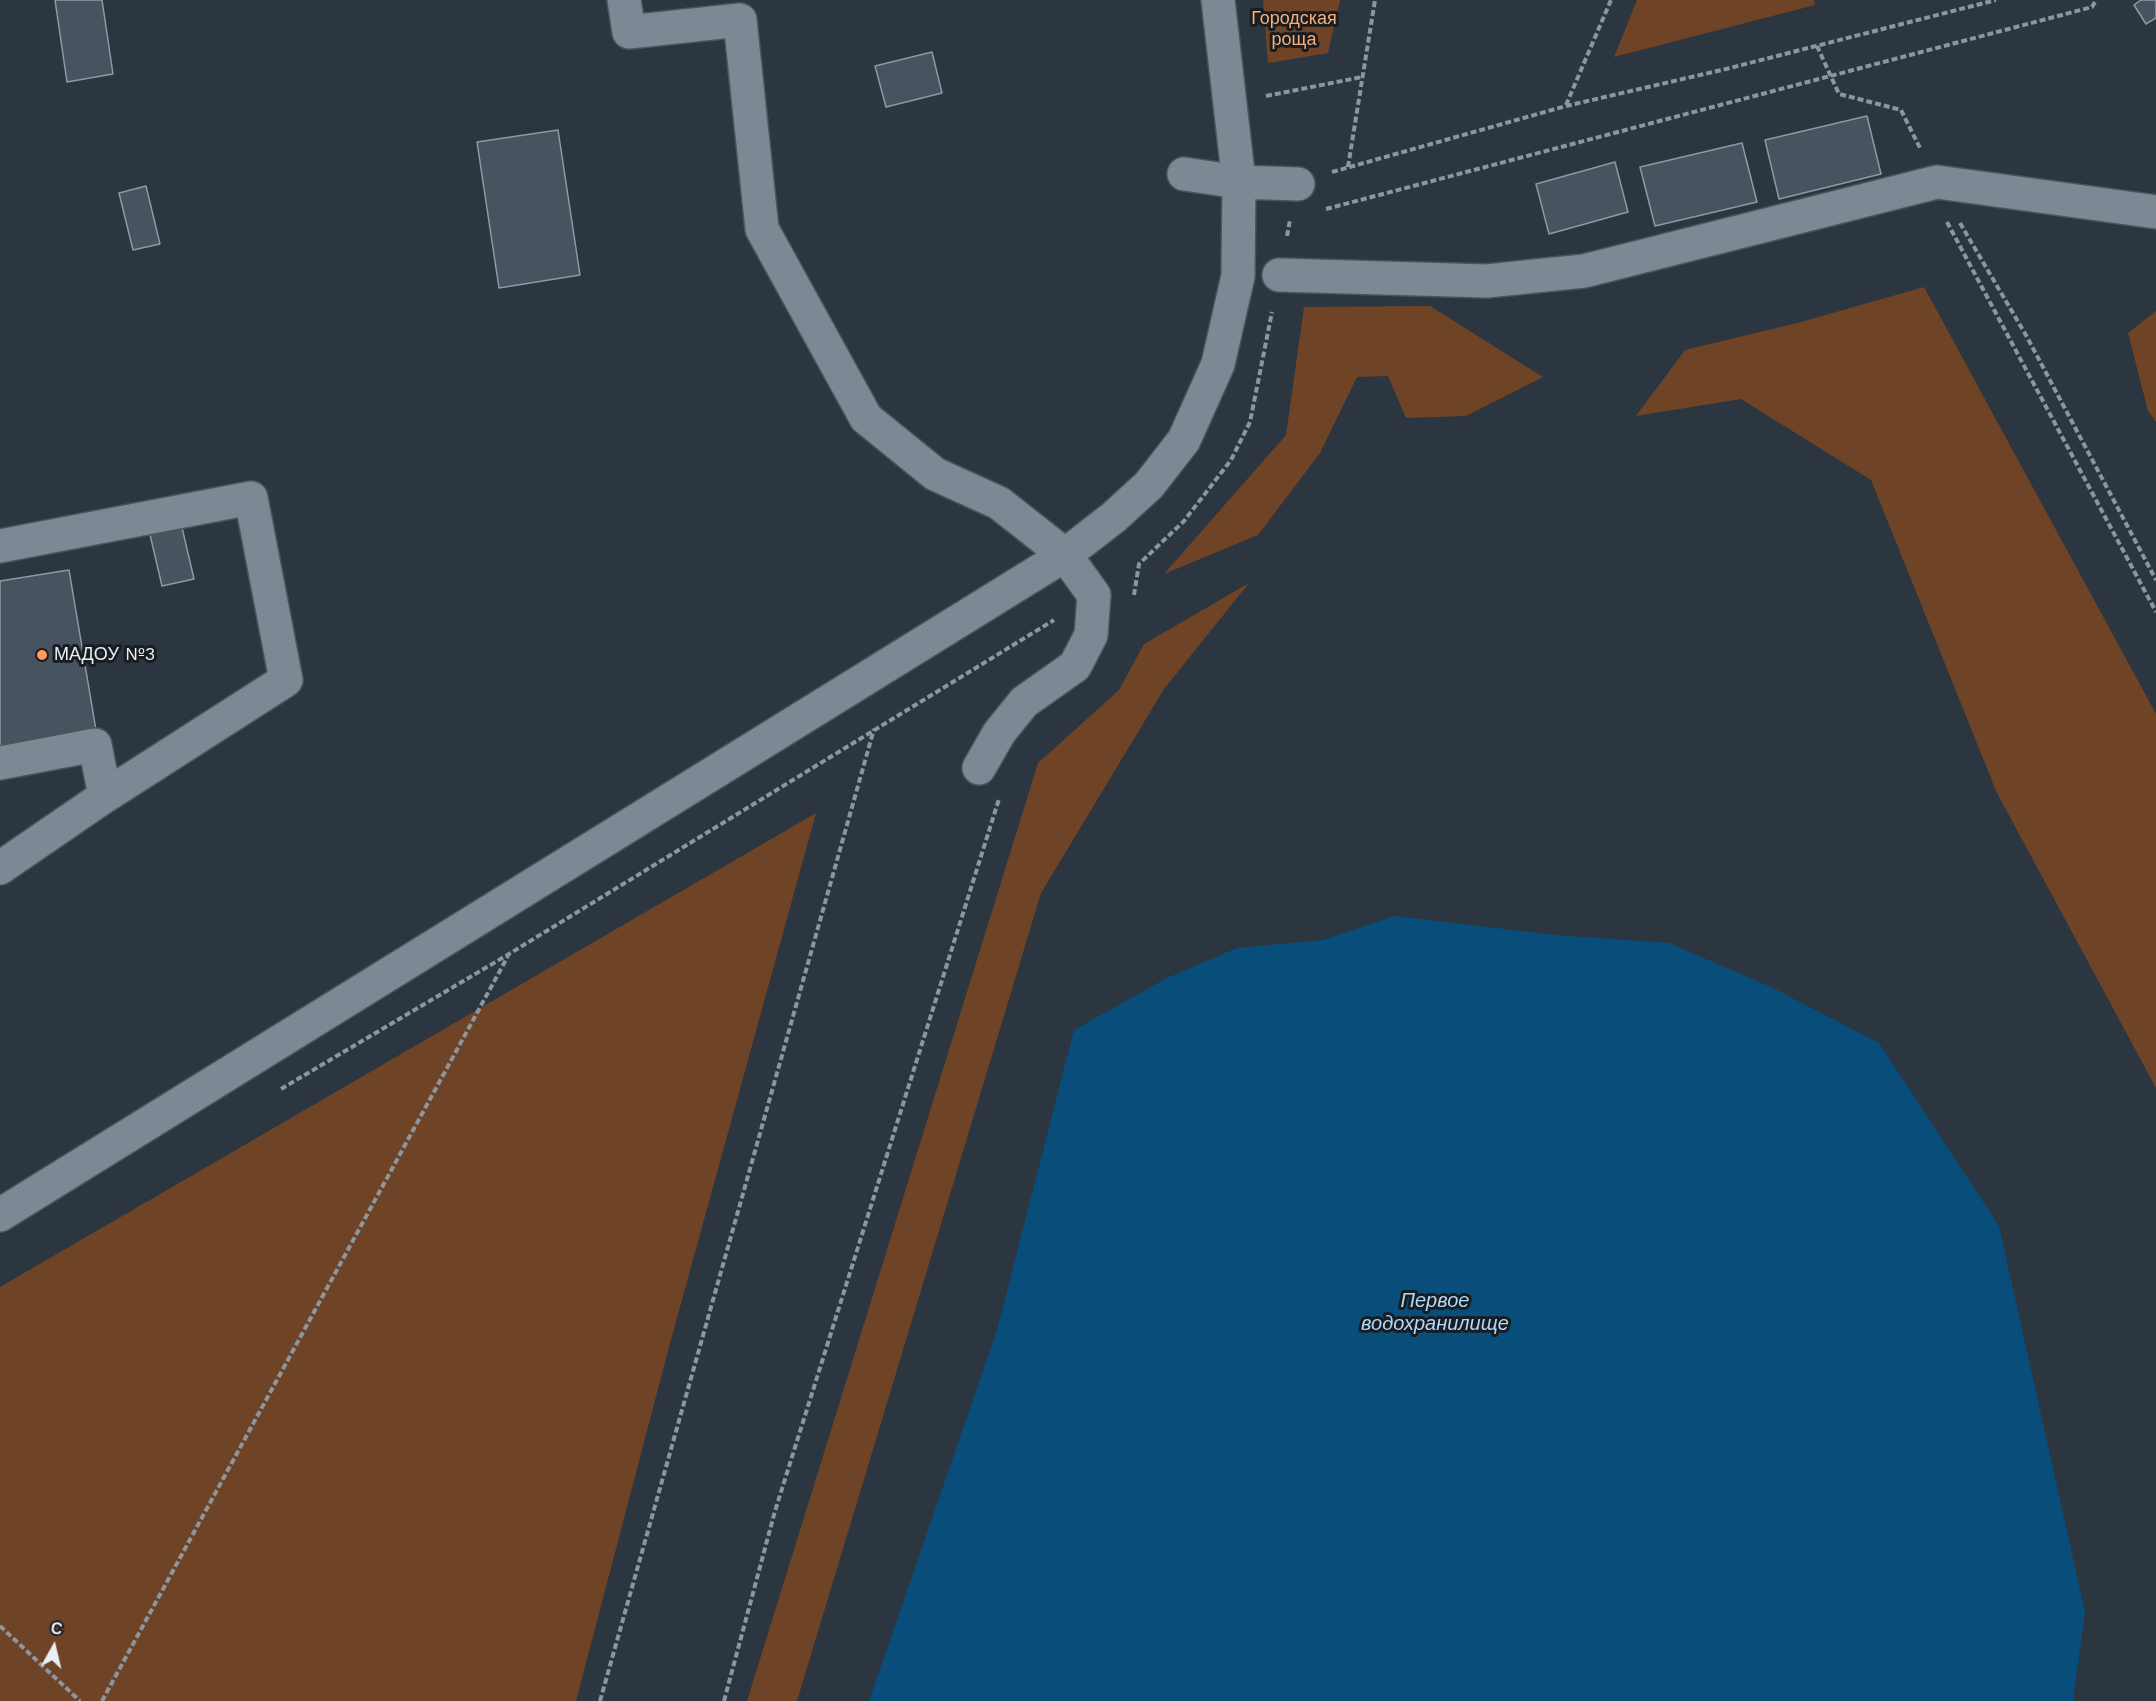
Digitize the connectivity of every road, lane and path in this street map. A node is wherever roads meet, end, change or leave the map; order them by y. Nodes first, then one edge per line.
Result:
1 (624, 0) edge
2 (1218, 0) edge
3 (1375, 0) edge
4 (1611, 0) edge
5 (1996, 0) edge
6 (2096, 0) edge
7 (1817, 46) junction
8 (1831, 76) junction
9 (1362, 77) junction
10 (1230, 104) junction
11 (1566, 106) junction
12 (1348, 167) junction
13 (1184, 174) dead end
14 (1239, 182) junction
15 (1937, 182) junction
16 (1298, 184) joint
17 (1314, 212) dead end
18 (2156, 212) edge
19 (1280, 275) dead end
20 (0, 546) edge
21 (1065, 555) junction
22 (1139, 564) dead end
23 (2156, 580) edge
24 (1132, 605) dead end
25 (2156, 612) edge
26 (1055, 619) dead end
27 (874, 729) junction
28 (0, 763) edge
29 (979, 768) dead end
30 (1000, 795) dead end
31 (105, 796) junction
32 (0, 868) edge
33 (509, 954) junction
34 (275, 1093) dead end
35 (0, 1215) edge
36 (0, 1626) edge
37 (80, 1701) edge
38 (102, 1701) edge
39 (600, 1701) edge
40 (724, 1701) edge

1 - 21 lane
2 - 10 lane
3 - 9 path
4 - 11 path
5 - 7 path
6 - 8 path
7 - 8 path
7 - 11 path
8 - 15 path
8 - 17 path
9 - 10 path
9 - 12 path
10 - 14 lane
11 - 12 path
12 - 16 path
13 - 14 lane
14 - 16 lane
14 - 21 lane
15 - 18 lane
15 - 19 lane
15 - 23 path
15 - 25 path
20 - 31 lane
21 - 29 lane
21 - 35 lane
22 - 24 path
26 - 27 path
27 - 33 path
27 - 39 path
28 - 31 lane
30 - 40 path
31 - 32 lane
33 - 34 path
33 - 38 path
36 - 37 path

